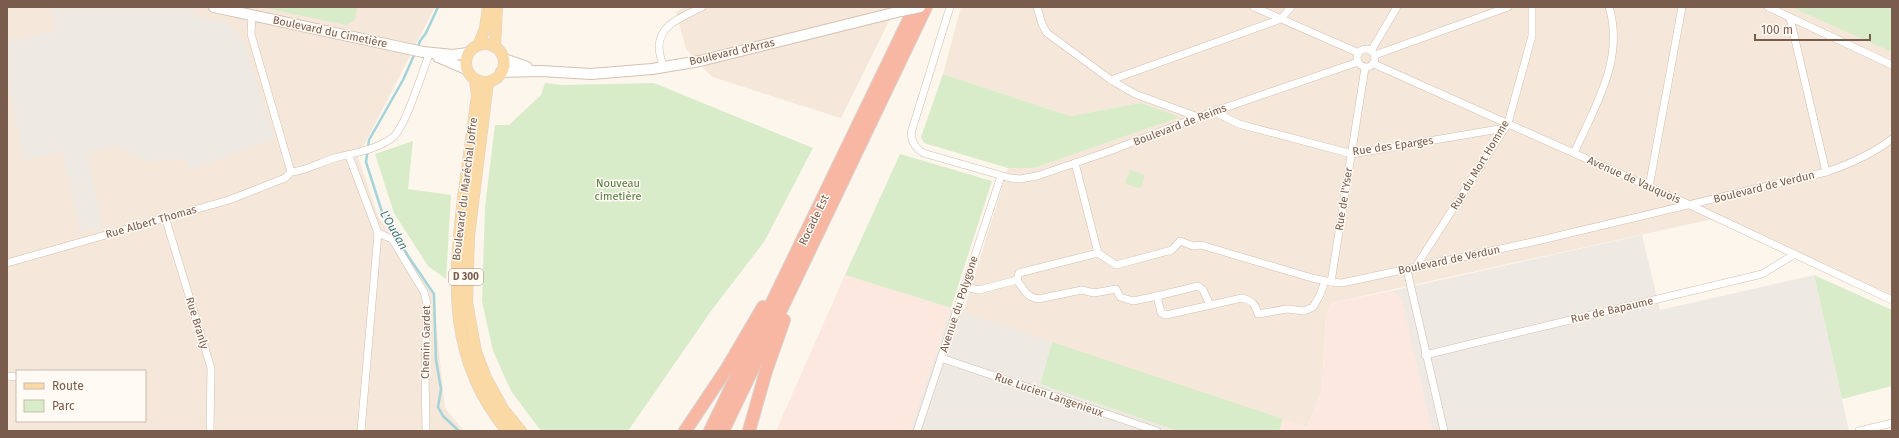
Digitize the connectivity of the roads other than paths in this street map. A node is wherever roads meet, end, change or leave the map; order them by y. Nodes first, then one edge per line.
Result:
1 (214, 7) edge
2 (702, 7) edge
3 (916, 7) edge
4 (920, 7) edge
5 (926, 7) edge
6 (950, 7) edge
7 (1038, 7) edge
8 (1254, 7) edge
9 (1291, 7) edge
10 (1397, 7) edge
11 (1508, 7) edge
12 (1532, 7) edge
13 (1609, 7) edge
14 (1682, 7) edge
15 (1768, 7) edge
16 (493, 8) edge
17 (252, 16) junction
18 (1790, 18) junction
19 (1281, 19) junction
20 (479, 44) junction
21 (495, 46) junction
22 (426, 53) junction
23 (468, 53) junction
24 (1358, 53) junction
25 (1373, 53) junction
26 (504, 59) junction
27 (1358, 62) junction
28 (1374, 64) junction
29 (1892, 65) edge
30 (662, 66) junction
31 (1365, 68) junction
32 (466, 69) junction
33 (540, 71) junction
34 (501, 72) junction
35 (475, 79) junction
36 (1111, 80) junction
37 (488, 82) junction
38 (1214, 112) junction
39 (1198, 117) junction
40 (1506, 125) junction
41 (1892, 140) edge
42 (1574, 153) junction
43 (1352, 154) junction
44 (349, 156) junction
45 (1075, 163) junction
46 (291, 172) junction
47 (1826, 172) junction
48 (1002, 176) junction
49 (1649, 187) junction
50 (1690, 205) junction
51 (165, 217) junction
52 (378, 233) junction
53 (1098, 253) junction
54 (1795, 254) junction
55 (7, 263) edge
56 (792, 265) junction
57 (1415, 268) junction
58 (1406, 270) junction
59 (1017, 280) junction
60 (1328, 282) junction
61 (965, 287) junction
62 (788, 296) junction
63 (1157, 296) junction
64 (1892, 300) edge
65 (1210, 305) junction
66 (1425, 355) junction
67 (941, 358) junction
68 (1892, 423) edge
69 (210, 431) edge
70 (361, 431) edge
71 (426, 431) edge
72 (507, 431) edge
73 (521, 431) edge
74 (685, 431) edge
75 (710, 431) edge
76 (723, 431) edge
77 (749, 431) edge
78 (917, 431) edge
79 (1157, 431) edge
80 (1444, 431) edge
81 (1859, 431) edge

1 - 17 main road, Boulevard du Cimetière
2 - 30 street
3 - 56 highway, Rocade Est
4 - 30 main road, Boulevard d'Arras, bridge
5 - 62 highway, Rocade Est
6 - 48 street, Boulevard de Reims
7 - 36 street
8 - 19 street
9 - 19 street
10 - 25 street
11 - 25 street
12 - 40 street, Rue du Mort Homme
13 - 42 street
14 - 49 street
15 - 18 street
16 - 20 main road
16 - 21 main road
17 - 22 main road, Boulevard du Cimetière
17 - 46 street
18 - 29 street
18 - 47 street
19 - 24 street
19 - 36 street
20 - 21 main road
20 - 23 main road
21 - 26 main road
22 - 23 main road, Boulevard du Cimetière
22 - 32 main road, Boulevard du Cimetière
22 - 44 street, Rue Albert Thomas
23 - 32 main road
24 - 25 street
24 - 27 street
25 - 28 street
26 - 33 main road, Boulevard d'Arras
26 - 34 main road
27 - 31 street
27 - 38 street, Boulevard de Reims
28 - 31 street
28 - 40 street, Avenue de Vauquois
30 - 33 main road, Boulevard d'Arras
31 - 43 street, Rue de l'Yser
32 - 35 main road
33 - 34 main road, Boulevard d'Arras
34 - 37 main road
35 - 37 main road
35 - 72 main road, Boulevard du Maréchal Joffre / D 300
36 - 39 street
37 - 73 main road, Boulevard du Maréchal Joffre / D 300
38 - 39 street, Boulevard de Reims
38 - 43 street, Rue des Eparges
39 - 45 street, Boulevard de Reims
40 - 42 street, Avenue de Vauquois
40 - 43 street, Rue des Eparges
40 - 57 street, Rue du Mort Homme
41 - 47 street, Boulevard de Verdun
42 - 49 street, Avenue de Vauquois
43 - 60 street, Rue de l'Yser
44 - 46 street, Rue Albert Thomas
44 - 52 street
45 - 48 street, Boulevard de Reims
45 - 53 street
46 - 51 street, Rue Albert Thomas
47 - 50 street, Boulevard de Verdun
48 - 61 street, Avenue du Polygone
49 - 50 street, Avenue de Vauquois
50 - 54 street, Avenue de Vauquois
50 - 57 street, Boulevard de Verdun
51 - 55 street, Rue Albert Thomas
51 - 69 street, Rue Branly
52 - 70 street
52 - 71 street, Chemin Gardet
53 - 59 street
53 - 60 street, Boulevard de Verdun
54 - 64 street, Avenue de Vauquois
54 - 66 street, Rue de Bapaume
56 - 74 highway
56 - 75 highway, Rocade Est
57 - 58 street, Boulevard de Verdun
58 - 60 street, Boulevard de Verdun
58 - 66 street
59 - 61 street
59 - 63 street
60 - 65 street, Rue de l'Yser
61 - 67 street, Avenue du Polygone
62 - 76 highway, Rocade Est
62 - 77 highway
63 - 65 street
63 - 65 street
66 - 80 street
67 - 78 street, Avenue du Polygone
67 - 79 street, Rue Lucien Langenieux
68 - 81 street

